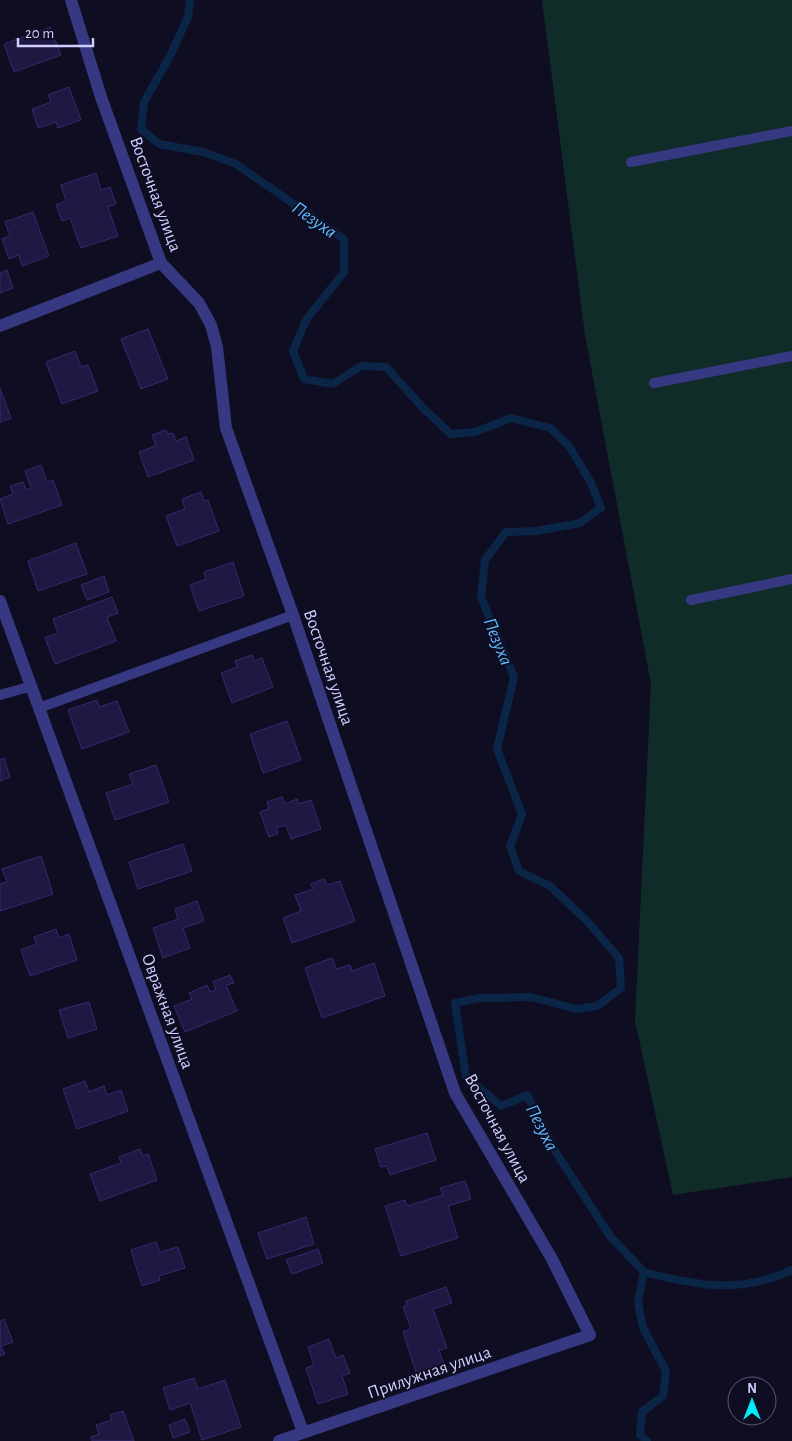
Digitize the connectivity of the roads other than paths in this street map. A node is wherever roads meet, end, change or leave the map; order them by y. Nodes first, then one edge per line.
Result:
1 (71, 0) edge
2 (792, 131) edge
3 (631, 162) dead end
4 (161, 262) junction
5 (0, 326) edge
6 (792, 356) edge
7 (654, 383) dead end
8 (792, 579) edge
9 (691, 600) dead end
10 (0, 601) edge
11 (293, 616) junction
12 (32, 686) junction
13 (0, 695) edge
14 (39, 708) junction
15 (590, 1336) joint
16 (303, 1432) junction
17 (279, 1441) edge

1 - 4 street, Восточная улица
2 - 3 lane
4 - 5 street
4 - 11 street, Восточная улица
6 - 7 lane
8 - 9 lane
10 - 12 street, Овражная улица
11 - 14 lane
11 - 15 street, Восточная улица
12 - 13 lane
12 - 14 street, Овражная улица
14 - 16 street, Овражная улица
15 - 16 street, Прилужная улица
16 - 17 street, Прилужная улица

